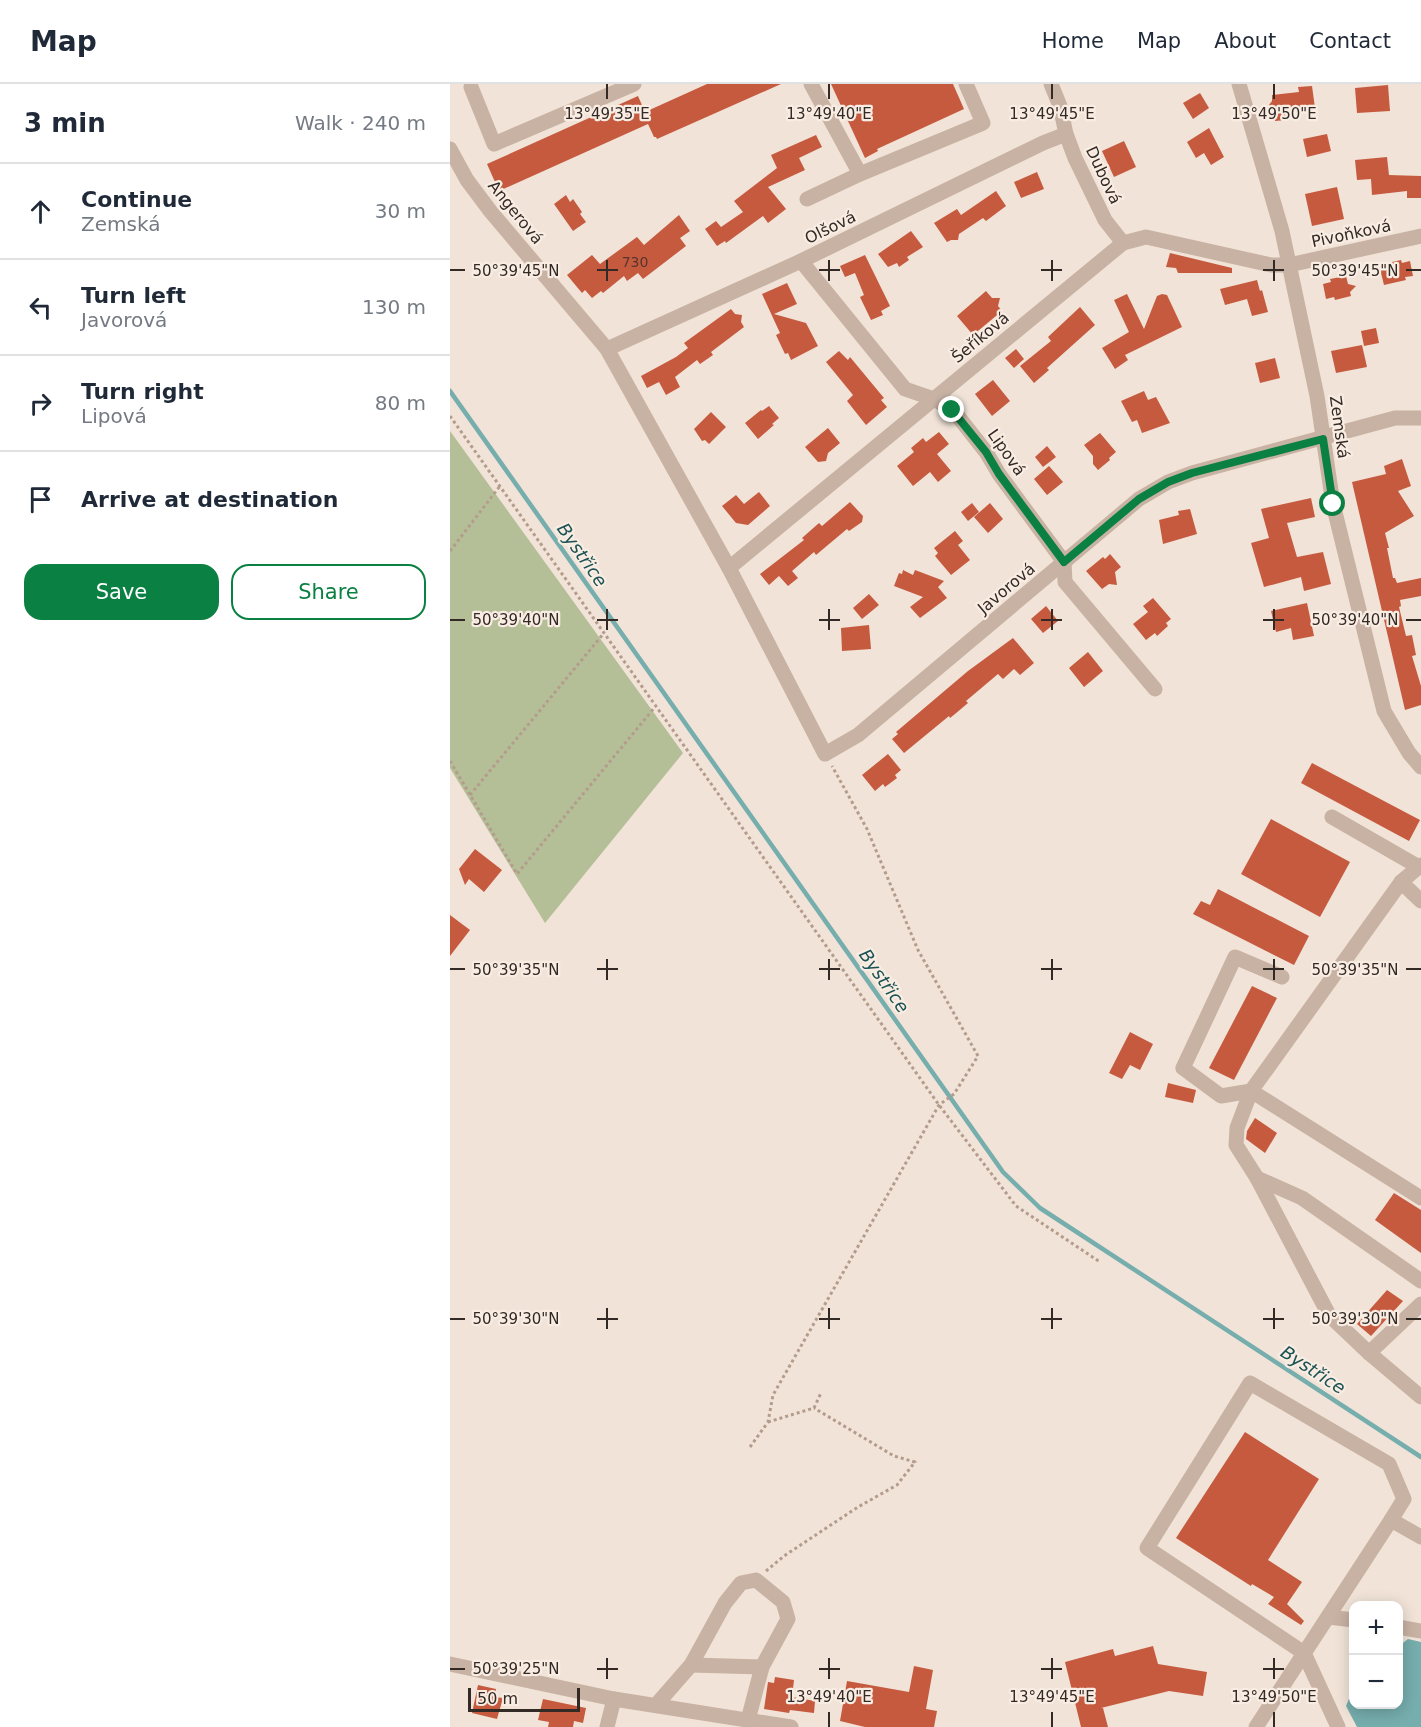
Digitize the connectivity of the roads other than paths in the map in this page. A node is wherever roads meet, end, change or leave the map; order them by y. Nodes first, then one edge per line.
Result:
1 (634, 84) edge
2 (811, 84) edge
3 (966, 84) edge
4 (1051, 84) edge
5 (1239, 84) edge
6 (471, 87) dead end
7 (1066, 134) junction
8 (450, 149) edge
9 (860, 174) junction
10 (807, 199) dead end
11 (1421, 236) edge
12 (1123, 243) junction
13 (801, 261) junction
14 (1289, 265) junction
15 (607, 349) junction
16 (934, 399) junction
17 (1421, 418) edge
18 (1323, 439) junction
19 (1064, 562) junction
20 (729, 568) junction
21 (1155, 689) dead end
22 (825, 753) joint
23 (1421, 767) edge
24 (1332, 817) dead end
25 (1420, 866) edge
26 (1401, 882) junction
27 (1421, 901) edge
28 (1282, 977) dead end
29 (1251, 1091) junction
30 (1257, 1178) junction
31 (1421, 1198) edge
32 (1421, 1281) edge
33 (1421, 1304) edge
34 (1369, 1353) junction
35 (1421, 1397) edge
36 (1391, 1520) junction
37 (1421, 1537) edge
38 (1328, 1617) junction
39 (1349, 1620) edge
40 (1403, 1628) edge
41 (1421, 1631) edge
42 (1305, 1653) junction
43 (450, 1664) edge
44 (692, 1665) junction
45 (762, 1667) junction
46 (614, 1699) junction
47 (651, 1705) junction
48 (754, 1723) edge
49 (607, 1727) edge
50 (791, 1727) edge
51 (1257, 1727) edge
52 (1338, 1727) edge

1 - 6 street
2 - 9 street
3 - 9 street
4 - 7 street, Dubová
5 - 14 street, Zemská
7 - 12 street, Dubová
7 - 13 street, Olšová
8 - 15 street, Angerová
9 - 10 street
11 - 14 street, Pivoňková
12 - 14 street
12 - 16 street, Šeříková
13 - 15 street, Olšová
13 - 16 street, Lipová
14 - 18 street, Zemská
15 - 20 street, Angerová
16 - 19 street, Lipová
16 - 20 street, Šeříková
17 - 18 street, Javorová
18 - 19 street, Javorová
18 - 23 street, Zemská
19 - 21 street, Lipová
19 - 22 street, Javorová
20 - 22 street, Angerová
24 - 25 street
25 - 26 street
26 - 27 street
26 - 29 street
28 - 29 street
29 - 30 street
29 - 31 street
30 - 32 street
30 - 34 street
33 - 34 street
34 - 35 street
36 - 37 street
36 - 38 street
36 - 42 street
38 - 39 street
38 - 42 street
40 - 41 street
42 - 51 street
42 - 52 street
43 - 46 street
44 - 45 street
44 - 45 street
44 - 47 street
45 - 48 street
46 - 47 street
46 - 49 street
47 - 48 street
48 - 50 street

